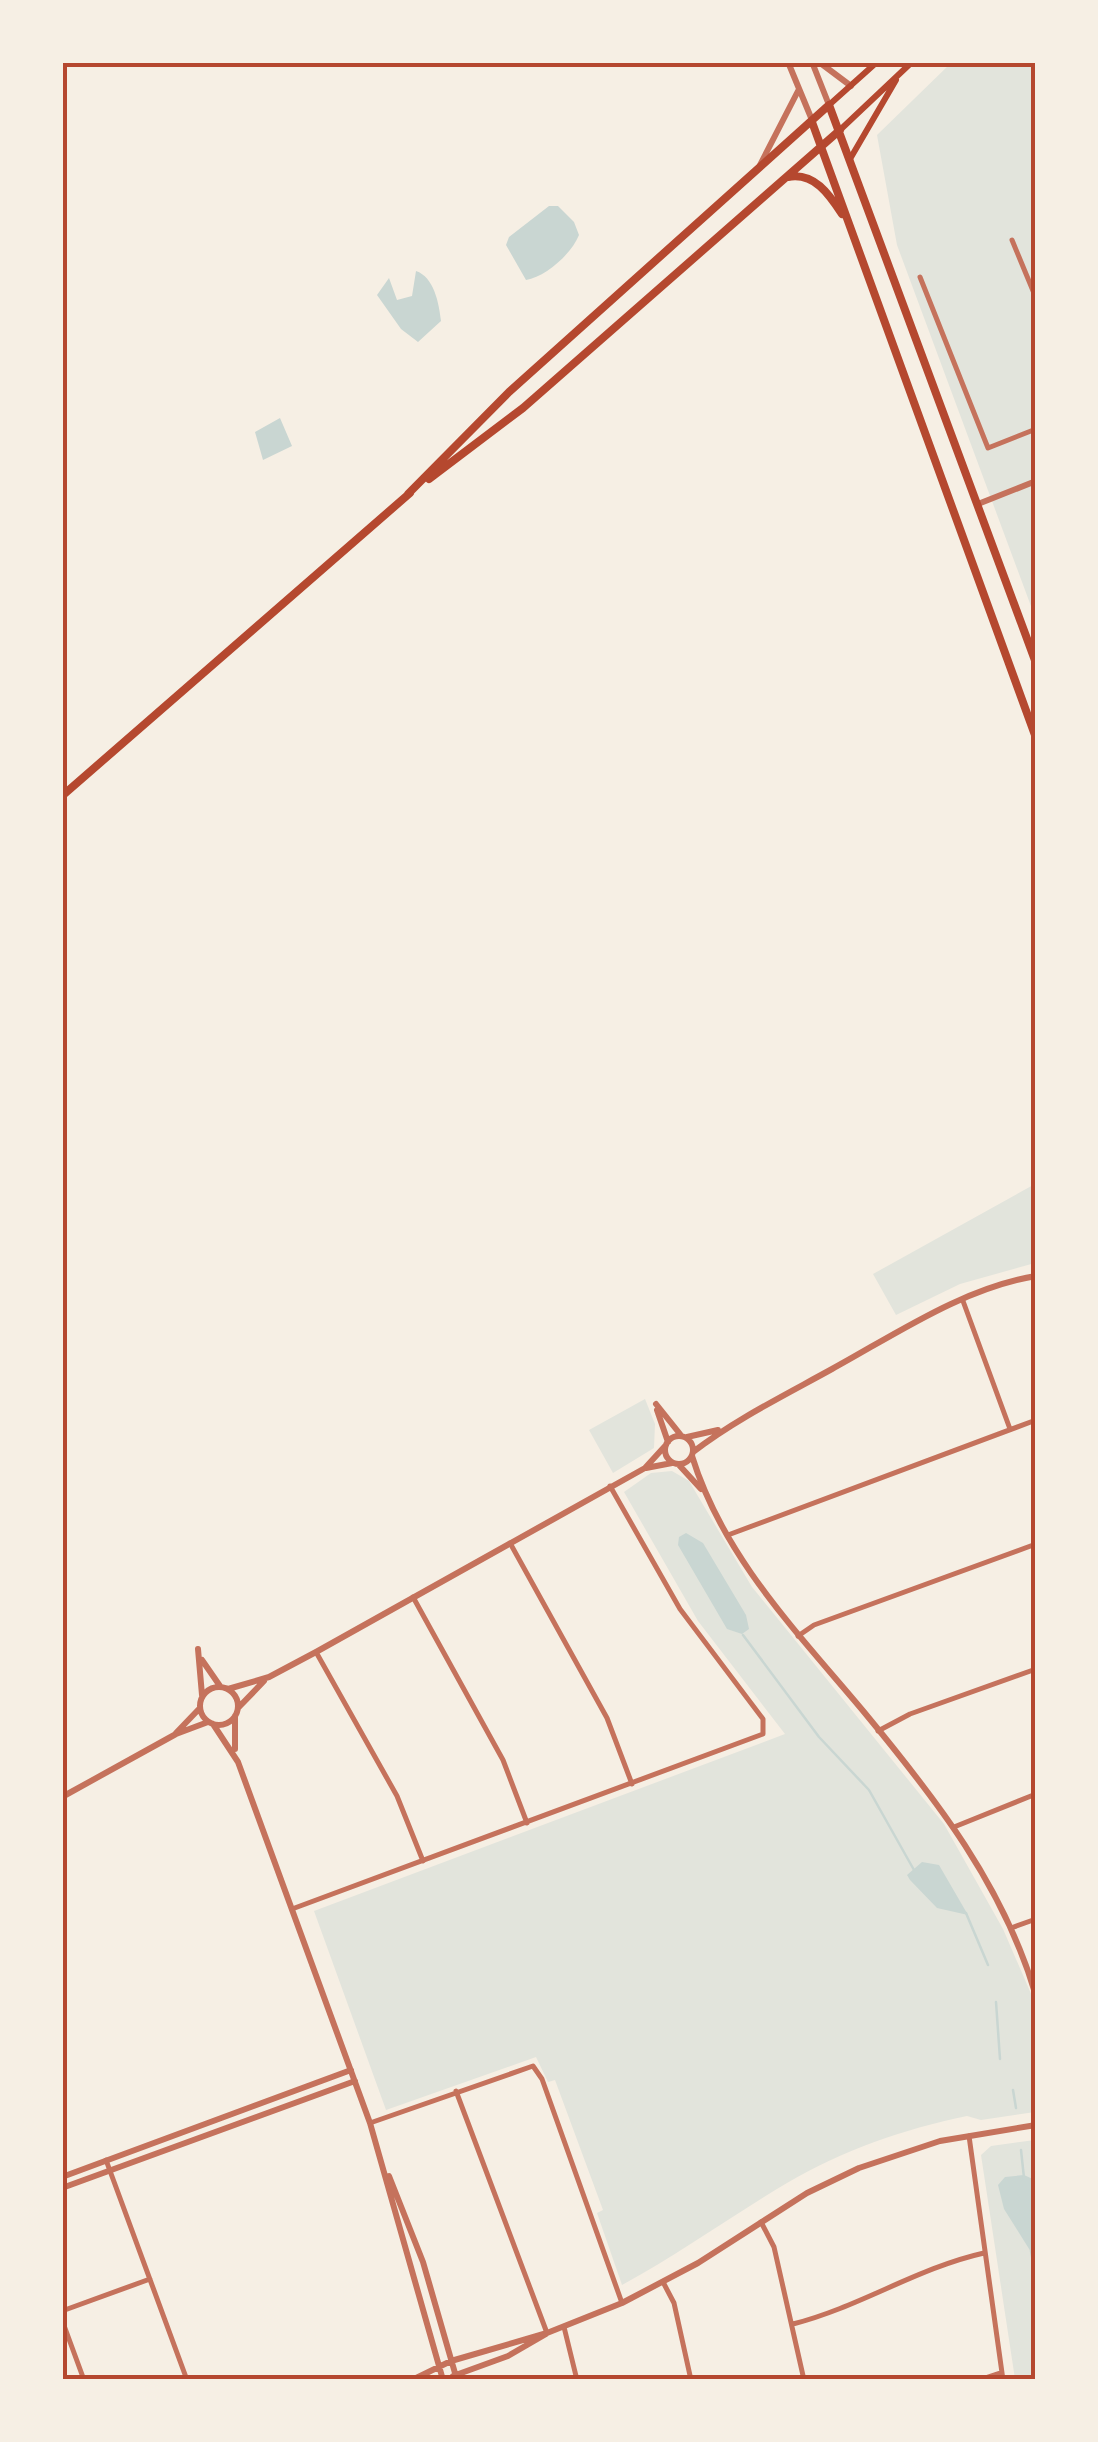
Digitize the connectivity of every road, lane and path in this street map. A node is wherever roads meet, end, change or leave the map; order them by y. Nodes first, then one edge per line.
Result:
1 (788, 62) edge
2 (815, 62) edge
3 (877, 62) edge
4 (912, 62) edge
5 (899, 74) junction
6 (851, 86) junction
7 (798, 90) junction
8 (829, 105) junction
9 (812, 122) junction
10 (840, 130) junction
11 (822, 147) junction
12 (850, 159) junction
13 (757, 171) junction
14 (787, 177) junction
15 (850, 226) junction
16 (1012, 240) dead end
17 (920, 277) dead end
18 (1033, 284) edge
19 (1036, 298) edge
20 (1036, 429) edge
21 (1036, 481) edge
22 (408, 494) junction
23 (978, 504) junction
24 (1036, 663) edge
25 (1036, 738) edge
26 (62, 796) edge
27 (1036, 1276) edge
28 (963, 1300) junction
29 (1036, 1420) edge
30 (724, 1428) junction
31 (1010, 1429) junction
32 (684, 1437) junction
33 (667, 1444) junction
34 (693, 1454) junction
35 (676, 1463) junction
36 (645, 1468) junction
37 (610, 1486) junction
38 (705, 1494) junction
39 (728, 1535) junction
40 (510, 1542) junction
41 (1036, 1544) edge
42 (413, 1597) junction
43 (798, 1636) junction
44 (316, 1652) junction
45 (1036, 1669) edge
46 (269, 1677) junction
47 (224, 1688) junction
48 (202, 1696) junction
49 (200, 1708) junction
50 (236, 1712) junction
51 (211, 1723) junction
52 (878, 1732) junction
53 (176, 1734) junction
54 (238, 1762) junction
55 (632, 1784) junction
56 (1036, 1794) edge
57 (62, 1797) edge
58 (527, 1823) junction
59 (954, 1827) junction
60 (423, 1861) junction
61 (292, 1909) junction
62 (1036, 1919) edge
63 (1011, 1928) junction
64 (1036, 1996) edge
65 (351, 2070) junction
66 (355, 2081) junction
67 (456, 2091) junction
68 (370, 2123) junction
69 (1032, 2128) edge
70 (969, 2136) junction
71 (380, 2157) junction
72 (106, 2160) junction
73 (110, 2170) junction
74 (62, 2177) edge
75 (62, 2188) edge
76 (761, 2222) junction
77 (984, 2253) junction
78 (150, 2279) junction
79 (663, 2282) junction
80 (622, 2302) junction
81 (62, 2311) edge
82 (62, 2320) edge
83 (793, 2324) junction
84 (564, 2326) junction
85 (547, 2333) junction
86 (451, 2360) junction
87 (440, 2367) junction
88 (1002, 2376) edge
89 (456, 2377) edge
90 (84, 2380) edge
91 (187, 2380) edge
92 (412, 2380) edge
93 (445, 2380) edge
94 (577, 2380) edge
95 (691, 2380) edge
96 (804, 2380) edge
97 (979, 2380) edge

1 - 7 street
2 - 6 street
2 - 8 street
3 - 6 main road
4 - 5 main road
5 - 10 main road
5 - 12 main road
6 - 8 main road
7 - 9 street
7 - 13 street
8 - 9 main road
8 - 10 main road
9 - 11 main road
9 - 13 main road
10 - 11 main road
10 - 12 main road
11 - 14 main road
11 - 15 main road
12 - 23 main road
13 - 22 main road
14 - 15 main road
14 - 22 main road
15 - 25 main road
16 - 18 street
17 - 20 street
18 - 19 street
21 - 23 street
22 - 26 main road
23 - 24 main road
27 - 28 street
28 - 30 street
28 - 31 street
29 - 31 street
30 - 32 street
30 - 34 street
31 - 39 street
32 - 33 street
32 - 33 street
32 - 34 street
33 - 35 street
33 - 36 street
34 - 35 street
34 - 38 street
35 - 36 street
35 - 38 street
36 - 37 street
37 - 40 street
37 - 55 street
38 - 39 street
39 - 43 street
40 - 42 street
40 - 55 street
41 - 43 street
42 - 44 street
42 - 58 street
43 - 52 street
44 - 46 street
44 - 60 street
45 - 52 street
46 - 47 street
46 - 50 street
47 - 48 street
47 - 48 street
47 - 50 street
48 - 49 street
49 - 51 street
49 - 53 street
50 - 51 street
50 - 54 street
51 - 53 street
51 - 54 street
52 - 59 street
53 - 57 street
54 - 61 street
55 - 58 street
56 - 59 street
58 - 60 street
59 - 63 street
60 - 61 street
61 - 65 street
62 - 63 street
63 - 64 street
65 - 66 street
65 - 72 street
66 - 68 street
66 - 73 street
67 - 68 street
67 - 80 street
67 - 85 street
68 - 71 street
69 - 70 street
70 - 76 street
70 - 77 street
71 - 86 street
71 - 87 street
72 - 73 street
72 - 74 street
73 - 75 street
73 - 78 street
76 - 79 street
76 - 83 street
77 - 83 street
77 - 88 street
78 - 81 street
78 - 91 street
79 - 80 street
79 - 95 street
80 - 84 street
82 - 90 street
83 - 96 street
84 - 85 street
84 - 94 street
85 - 86 street
85 - 89 street
86 - 87 street
86 - 89 street
87 - 92 street
87 - 93 street
88 - 97 street
89 - 93 street

